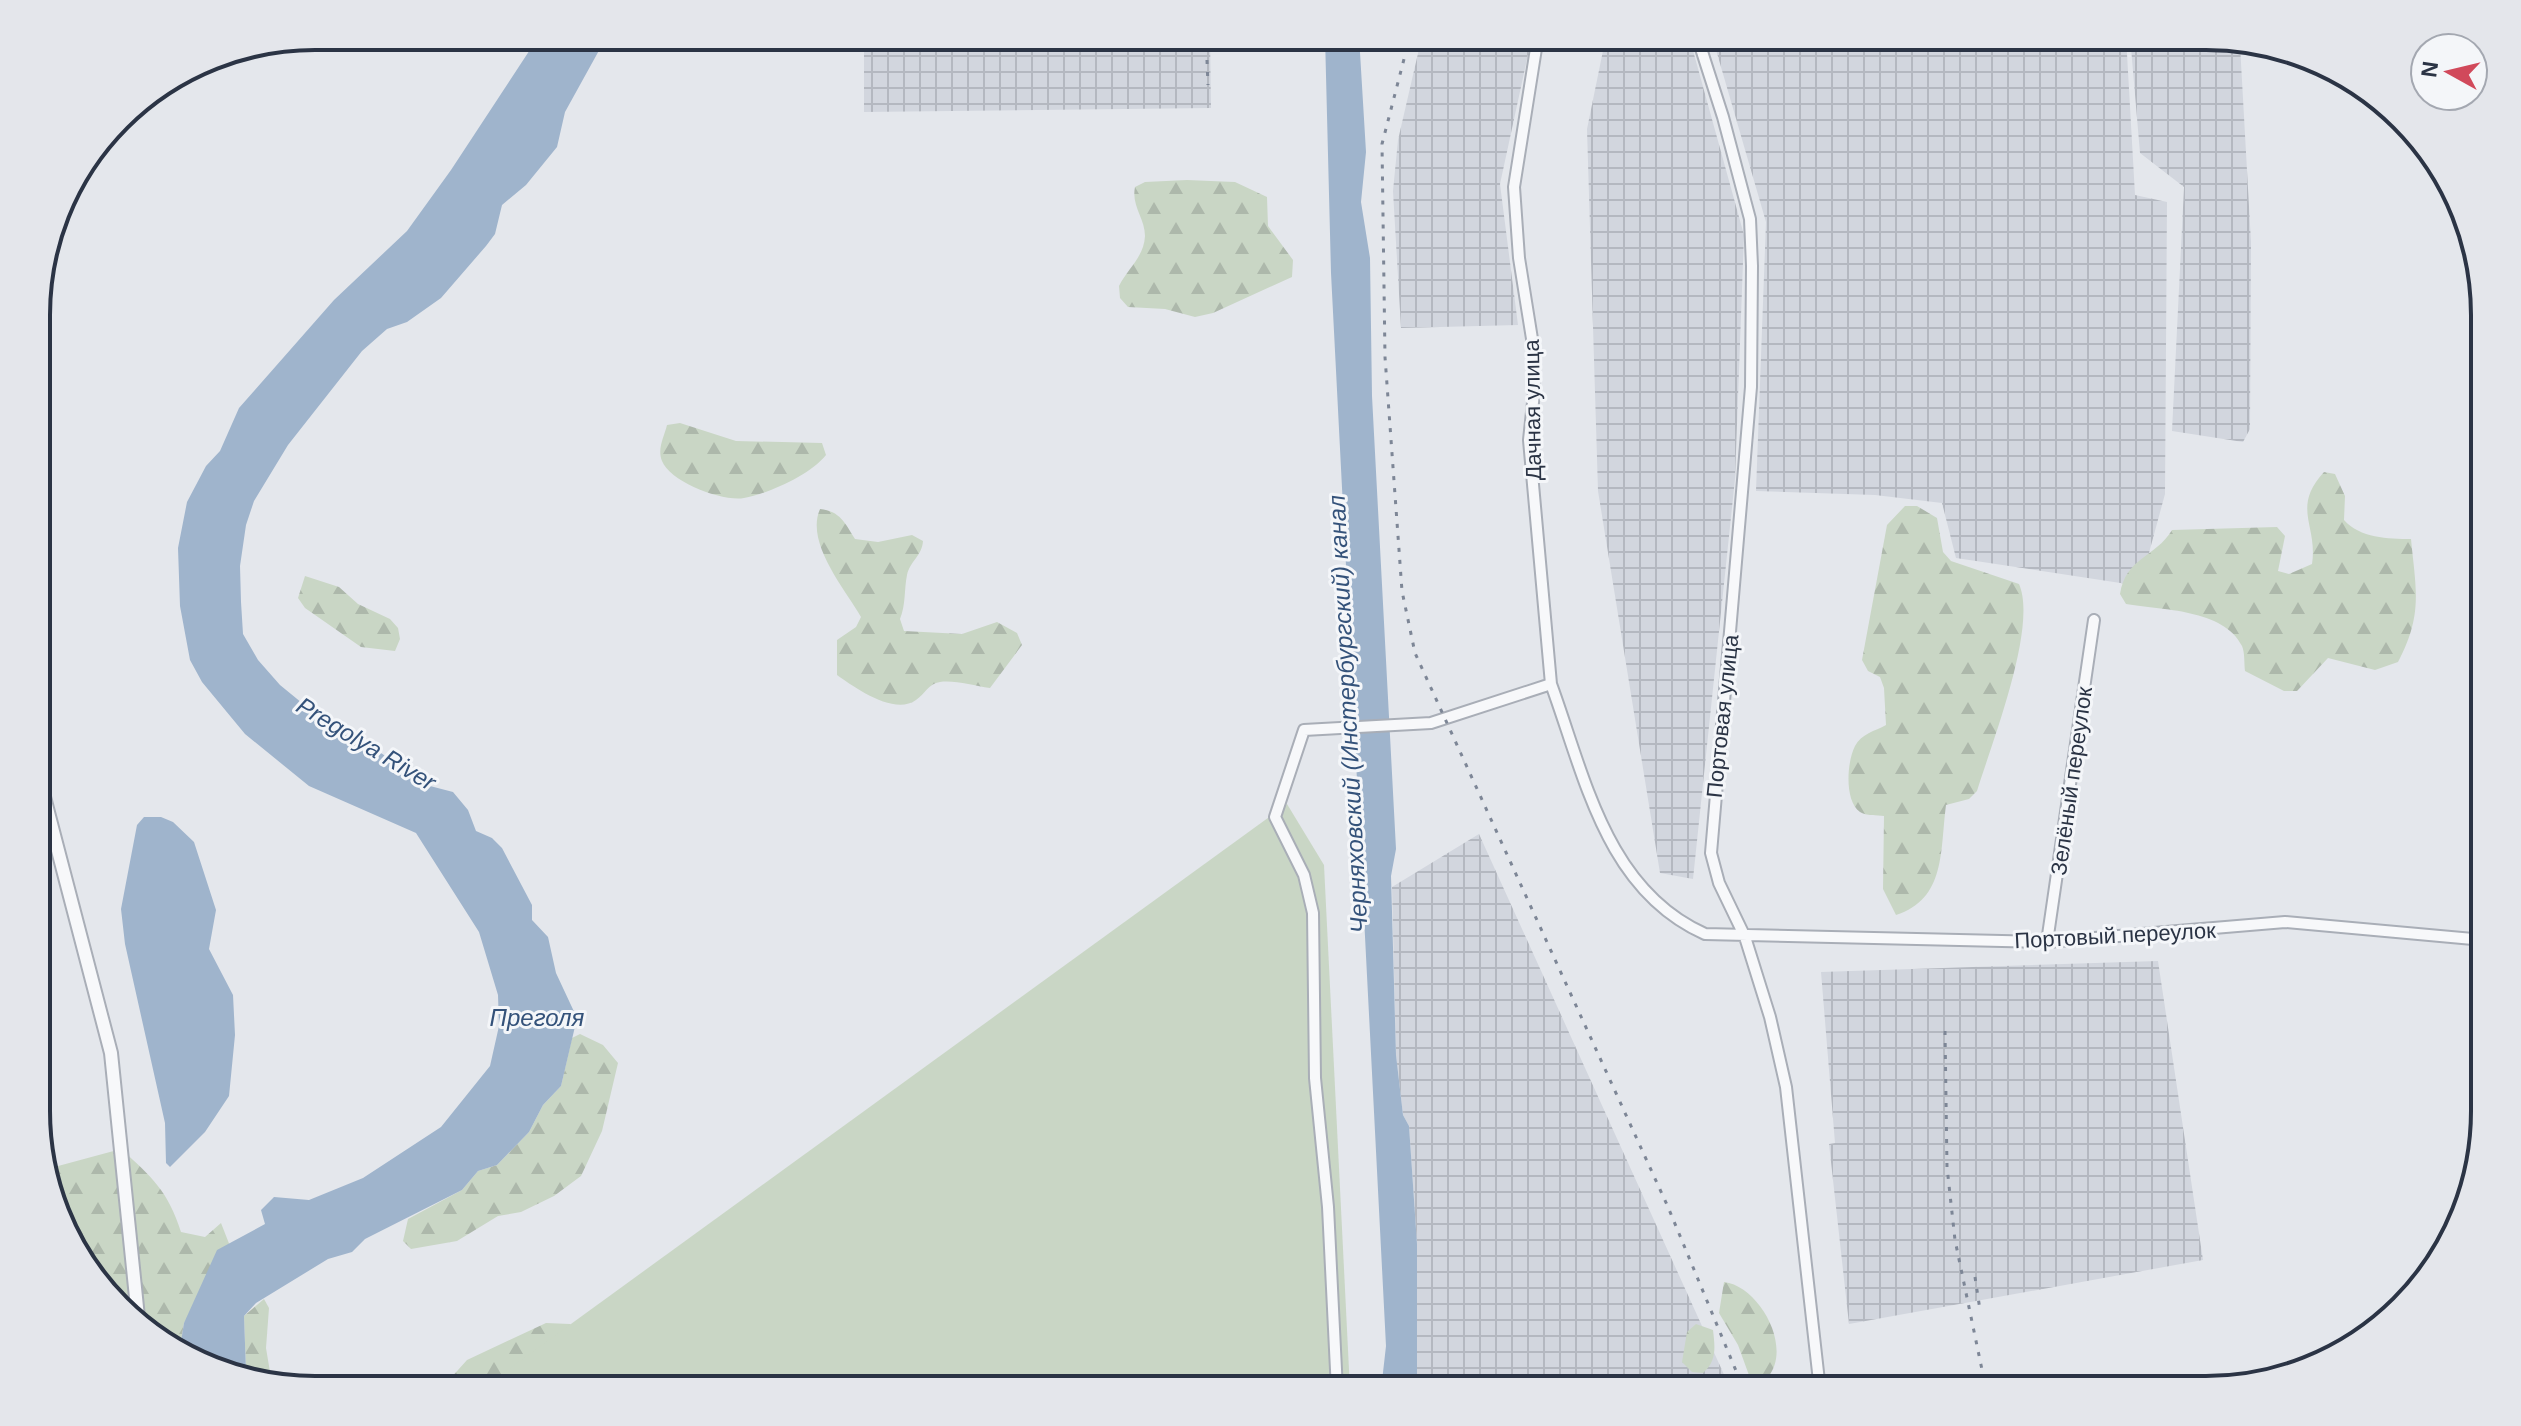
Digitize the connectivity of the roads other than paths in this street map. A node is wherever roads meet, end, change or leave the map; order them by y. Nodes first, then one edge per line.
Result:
1 (1536, 50) edge
2 (1701, 50) edge
3 (2094, 620) dead end
4 (1551, 684) junction
5 (50, 820) edge
6 (1745, 937) junction
7 (2470, 939) edge
8 (2047, 942) junction
9 (137, 1306) edge
10 (1336, 1375) edge
11 (1818, 1375) edge

1 - 4 street, Дачная улица
2 - 6 street, Портовая улица
3 - 8 street, Зелёный переулок
4 - 6 street, Дачная улица
4 - 10 street
5 - 9 street
6 - 8 street, Портовый переулок
6 - 11 street, Портовая улица
7 - 8 street, Портовый переулок

